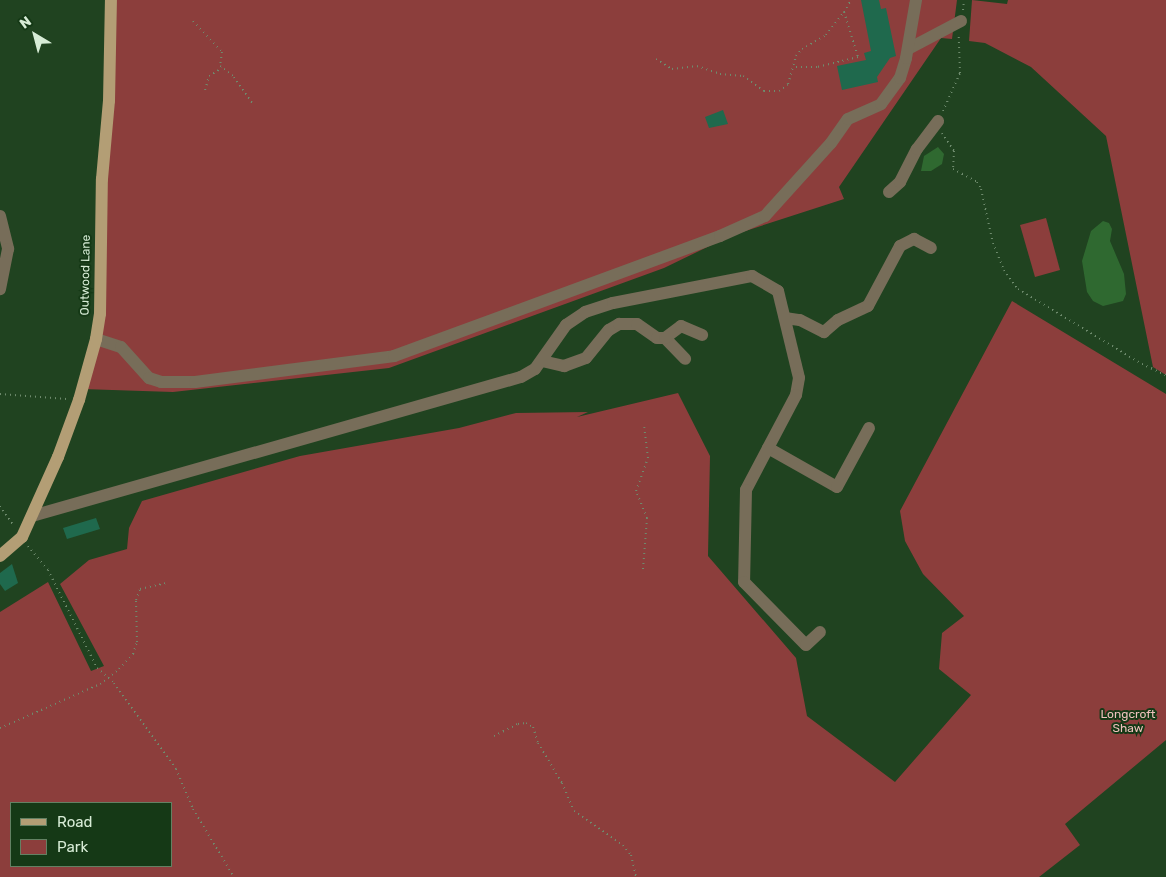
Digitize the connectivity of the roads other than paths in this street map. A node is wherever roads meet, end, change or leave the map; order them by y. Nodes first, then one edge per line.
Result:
1 (111, 0) edge
2 (916, 0) edge
3 (961, 21) road end
4 (908, 49) junction
5 (938, 121) road end
6 (889, 192) dead end
7 (0, 216) edge
8 (931, 248) dead end
9 (0, 289) edge
10 (785, 318) junction
11 (702, 336) dead end
12 (666, 338) junction
13 (96, 339) junction
14 (685, 359) dead end
15 (542, 361) junction
16 (869, 428) dead end
17 (768, 448) junction
18 (32, 516) junction
19 (0, 556) edge
20 (820, 632) dead end

1 - 13 main road, Outwood Lane
2 - 4 street
3 - 4 street
4 - 13 street
5 - 6 street
7 - 9 street
8 - 10 street
10 - 15 street
10 - 17 street
11 - 12 street
12 - 14 street
12 - 15 street
13 - 18 main road, Outwood Lane
15 - 18 street
16 - 17 street
17 - 20 street
18 - 19 main road, Outwood Lane

